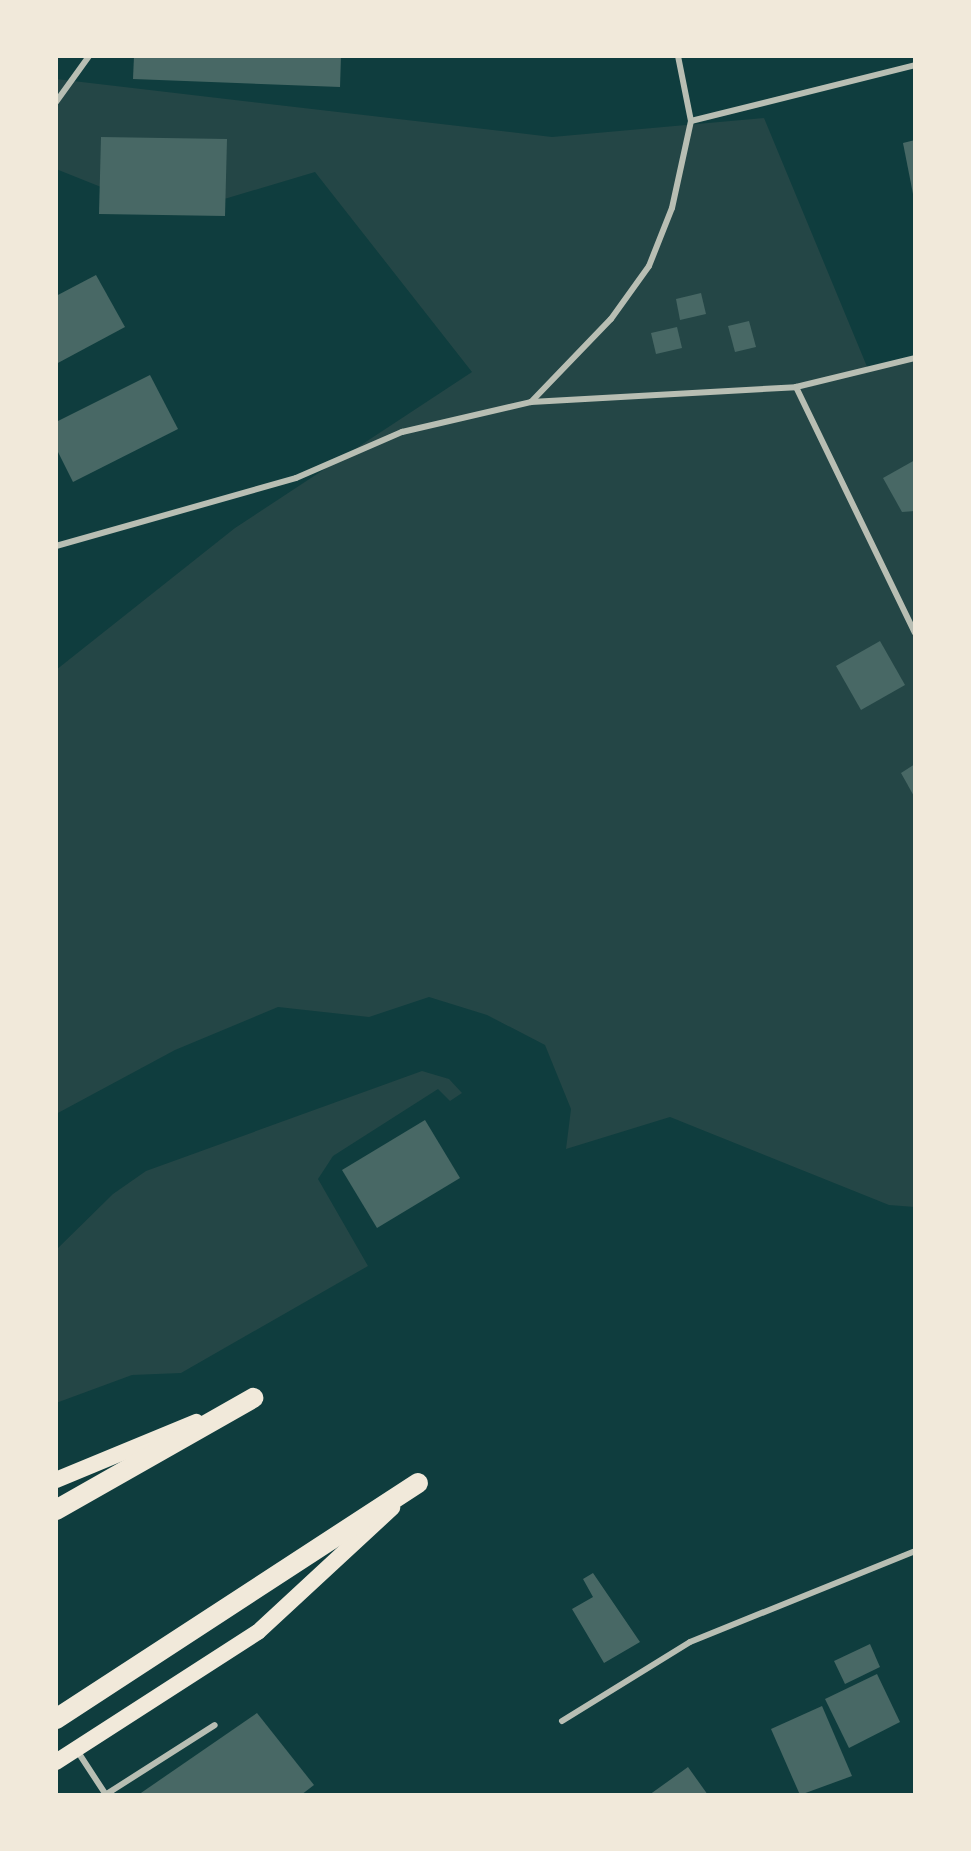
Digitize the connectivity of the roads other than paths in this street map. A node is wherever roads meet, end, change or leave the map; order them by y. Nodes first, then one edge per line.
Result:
1 (89, 56) edge
2 (678, 56) edge
3 (915, 65) edge
4 (56, 102) edge
5 (691, 121) junction
6 (915, 358) edge
7 (796, 387) junction
8 (531, 402) junction
9 (56, 546) edge
10 (915, 633) edge
11 (253, 1398) joint
12 (56, 1480) edge
13 (418, 1483) joint
14 (56, 1510) edge
15 (915, 1551) edge
16 (56, 1719) edge
17 (562, 1721) dead end
18 (215, 1725) dead end
19 (76, 1749) junction
20 (56, 1762) edge
21 (105, 1795) edge

1 - 4 lane
2 - 5 lane
3 - 5 lane
5 - 8 lane
6 - 7 lane
7 - 8 lane
7 - 10 lane
8 - 9 lane
11 - 12 main road
11 - 14 main road
13 - 16 main road
13 - 19 main road
15 - 17 lane
18 - 21 lane
19 - 20 main road
19 - 21 lane

